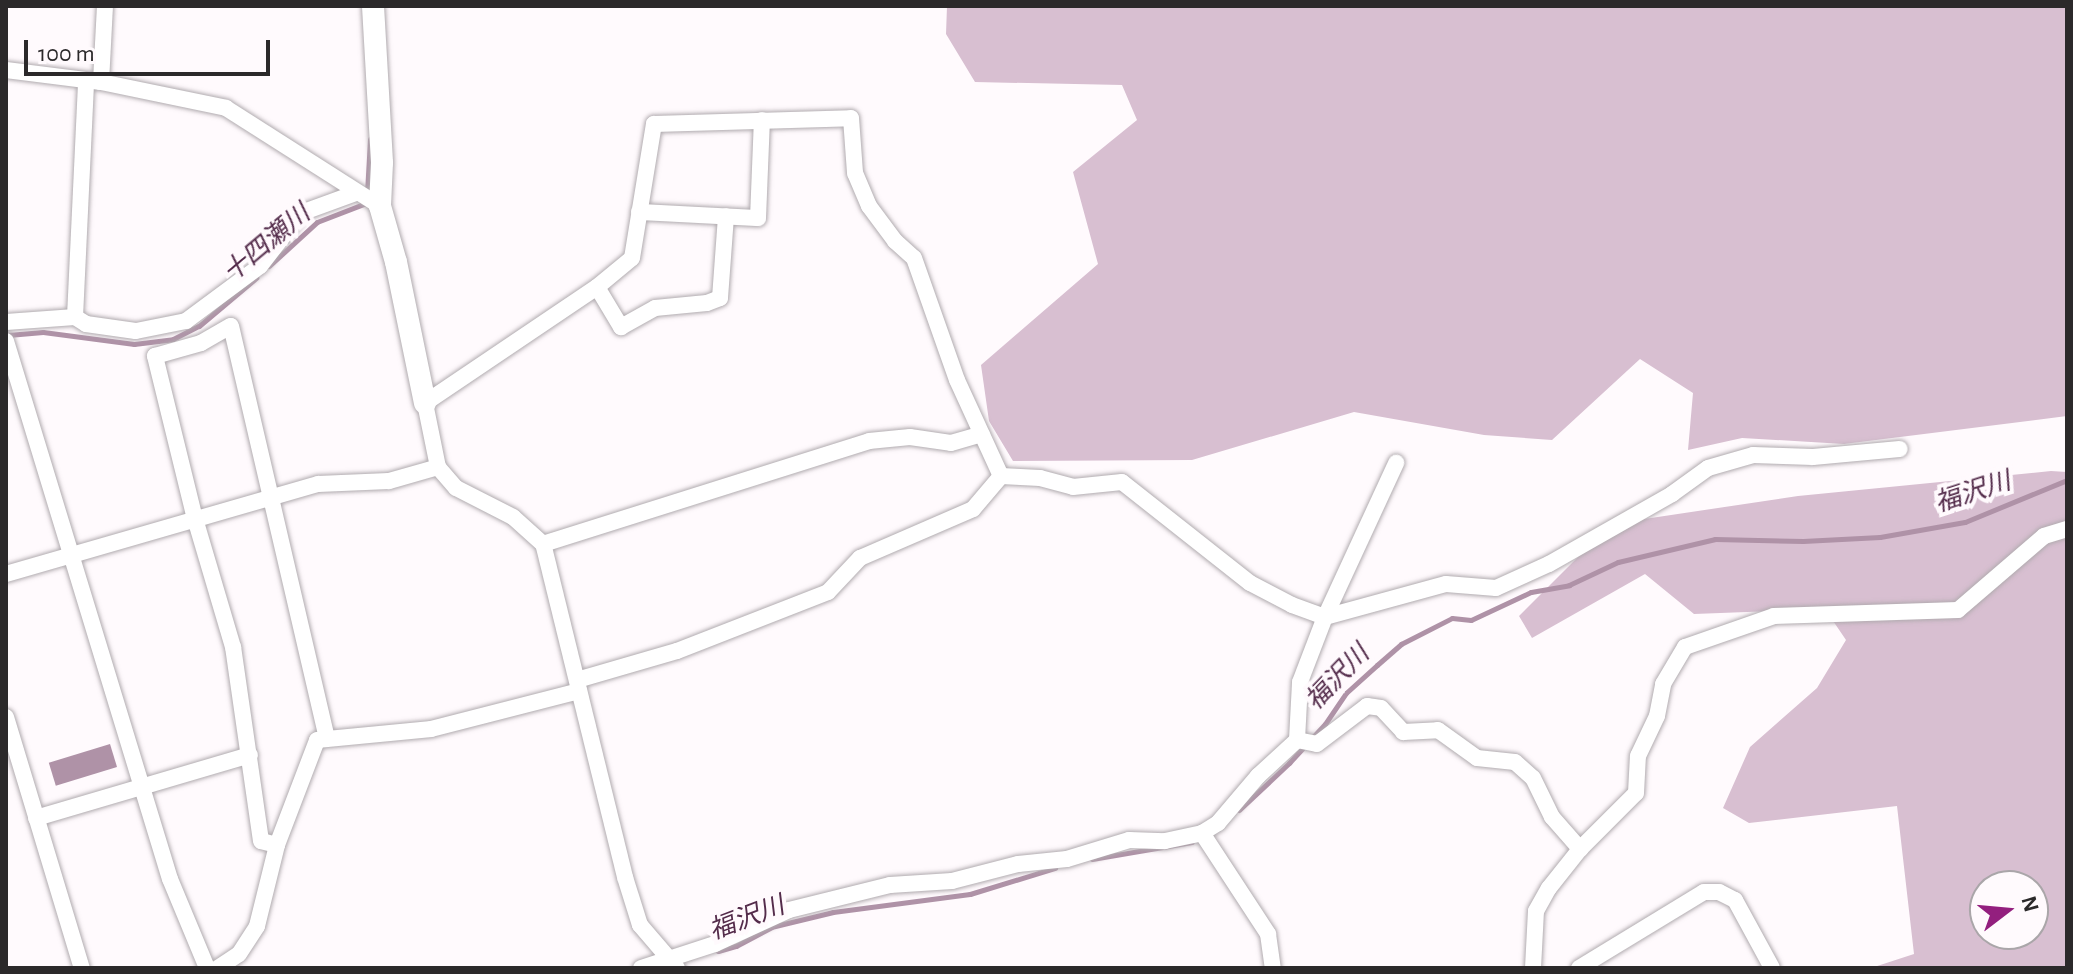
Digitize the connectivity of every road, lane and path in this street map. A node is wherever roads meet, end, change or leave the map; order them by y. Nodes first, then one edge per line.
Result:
1 (105, 6) edge
2 (373, 6) edge
3 (6, 70) edge
4 (94, 81) junction
5 (762, 120) junction
6 (356, 193) junction
7 (380, 206) junction
8 (639, 212) junction
9 (726, 216) junction
10 (597, 287) junction
11 (75, 317) junction
12 (6, 322) edge
13 (149, 342) junction
14 (7, 346) edge
15 (425, 403) junction
16 (982, 434) junction
17 (1900, 449) dead end
18 (1396, 463) dead end
19 (438, 467) junction
20 (1001, 476) junction
21 (270, 496) junction
22 (195, 519) junction
23 (2067, 529) edge
24 (543, 544) junction
25 (72, 554) junction
26 (6, 574) edge
27 (1325, 617) junction
28 (578, 686) junction
29 (6, 717) edge
30 (327, 738) junction
31 (1297, 740) junction
32 (250, 755) junction
33 (143, 788) junction
34 (36, 818) junction
35 (1202, 833) junction
36 (277, 845) junction
37 (1580, 849) junction
38 (672, 963) edge
39 (82, 968) edge
40 (207, 968) edge
41 (218, 968) edge
42 (641, 968) edge
43 (1273, 968) edge
44 (1533, 968) edge
45 (1579, 968) edge
46 (1772, 968) edge

1 - 4 street
2 - 7 street
3 - 4 street
4 - 6 street
4 - 11 street
5 - 8 street
5 - 9 street
5 - 16 street
6 - 7 street
6 - 13 street
7 - 15 street
8 - 9 street
8 - 10 street
9 - 10 street
10 - 15 street
11 - 12 street
11 - 13 street
13 - 21 street
13 - 22 street
14 - 25 street
15 - 19 street
16 - 20 street
16 - 24 street
17 - 27 street
18 - 27 street
19 - 21 street
19 - 24 street
20 - 27 street
20 - 28 street
21 - 22 street
21 - 30 street
22 - 25 street
22 - 32 street
23 - 37 street
24 - 28 street
25 - 26 street
25 - 33 street
27 - 31 street
28 - 30 street
28 - 38 street
29 - 34 street
30 - 36 street
31 - 35 street
31 - 37 street
32 - 33 street
32 - 36 street
33 - 34 street
33 - 40 street
34 - 39 street
35 - 38 street
35 - 43 street
36 - 41 street
37 - 44 street
38 - 42 street
45 - 46 street

